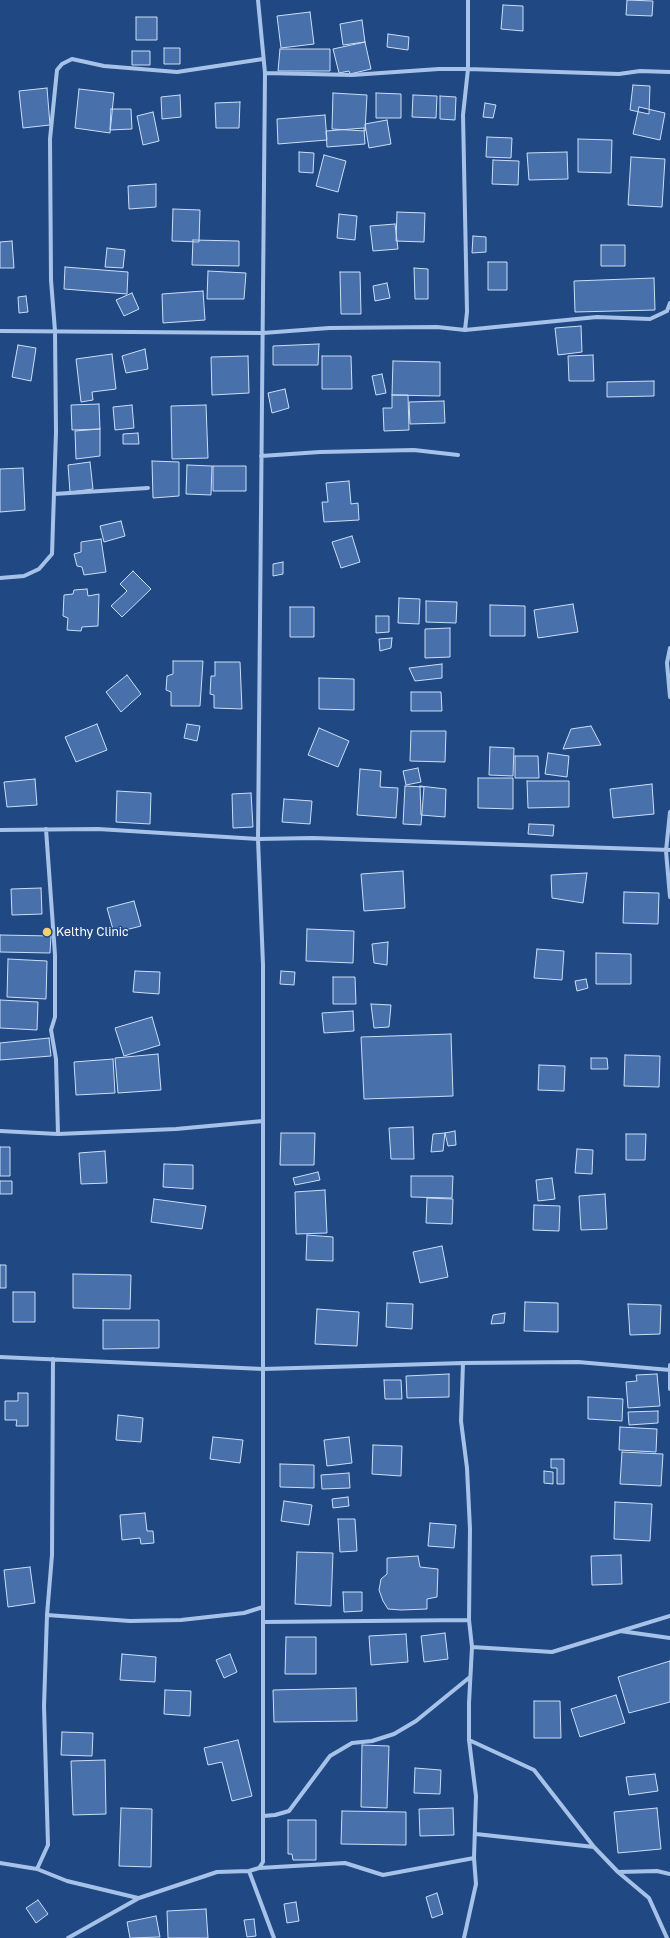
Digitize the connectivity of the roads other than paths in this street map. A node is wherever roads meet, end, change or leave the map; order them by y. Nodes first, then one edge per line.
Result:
1 (258, 0) edge
2 (468, 0) edge
3 (263, 59) junction
4 (468, 69) junction
5 (670, 72) edge
6 (265, 73) junction
7 (670, 303) edge
8 (465, 330) junction
9 (0, 331) edge
10 (54, 331) junction
11 (263, 332) junction
12 (458, 455) dead end
13 (261, 456) junction
14 (148, 488) dead end
15 (54, 494) junction
16 (0, 578) edge
17 (670, 648) edge
18 (670, 697) edge
19 (670, 812) edge
20 (46, 829) junction
21 (0, 830) edge
22 (258, 839) junction
23 (668, 851) edge
24 (670, 896) edge
25 (263, 1121) junction
26 (0, 1131) edge
27 (58, 1134) junction
28 (0, 1357) edge
29 (53, 1359) junction
30 (463, 1363) junction
31 (670, 1365) edge
32 (263, 1369) junction
33 (670, 1370) edge
34 (670, 1389) edge
35 (263, 1607) junction
36 (47, 1615) junction
37 (670, 1616) edge
38 (469, 1620) junction
39 (263, 1622) junction
40 (618, 1631) junction
41 (670, 1638) edge
42 (472, 1647) junction
43 (470, 1677) junction
44 (469, 1740) junction
45 (263, 1816) junction
46 (476, 1834) junction
47 (594, 1847) junction
48 (474, 1858) junction
49 (0, 1863) edge
50 (259, 1868) junction
51 (37, 1869) junction
52 (249, 1871) junction
53 (618, 1872) junction
54 (670, 1874) edge
55 (139, 1898) junction
56 (68, 1938) edge
57 (274, 1938) edge
58 (464, 1938) edge
59 (667, 1938) edge

1 - 3 street
2 - 4 street
3 - 6 street
3 - 10 street
4 - 5 street
4 - 6 street
4 - 8 street
6 - 11 street
7 - 8 street
8 - 11 street
9 - 10 street
10 - 11 street
10 - 15 street
11 - 13 street
12 - 13 street
13 - 22 street
14 - 15 street
15 - 16 street
17 - 18 street
19 - 23 street
20 - 21 street
20 - 22 street
20 - 27 street
22 - 23 street
22 - 25 street
23 - 24 street
25 - 27 street
25 - 32 street
26 - 27 street
28 - 29 street
29 - 32 street
29 - 36 street
30 - 32 street
30 - 33 street
30 - 38 street
31 - 33 street
32 - 35 street
33 - 34 street
35 - 36 street
35 - 39 street
36 - 51 street
37 - 40 street
38 - 39 street
38 - 42 street
39 - 45 street
40 - 41 street
40 - 42 street
42 - 43 street
43 - 44 street
43 - 45 street
44 - 46 street
44 - 47 street
45 - 50 street
46 - 47 street
46 - 48 street
47 - 53 street
48 - 50 street
48 - 58 street
49 - 51 street
50 - 52 street
51 - 55 street
52 - 55 street
52 - 57 street
53 - 54 street
53 - 59 street
55 - 56 street

